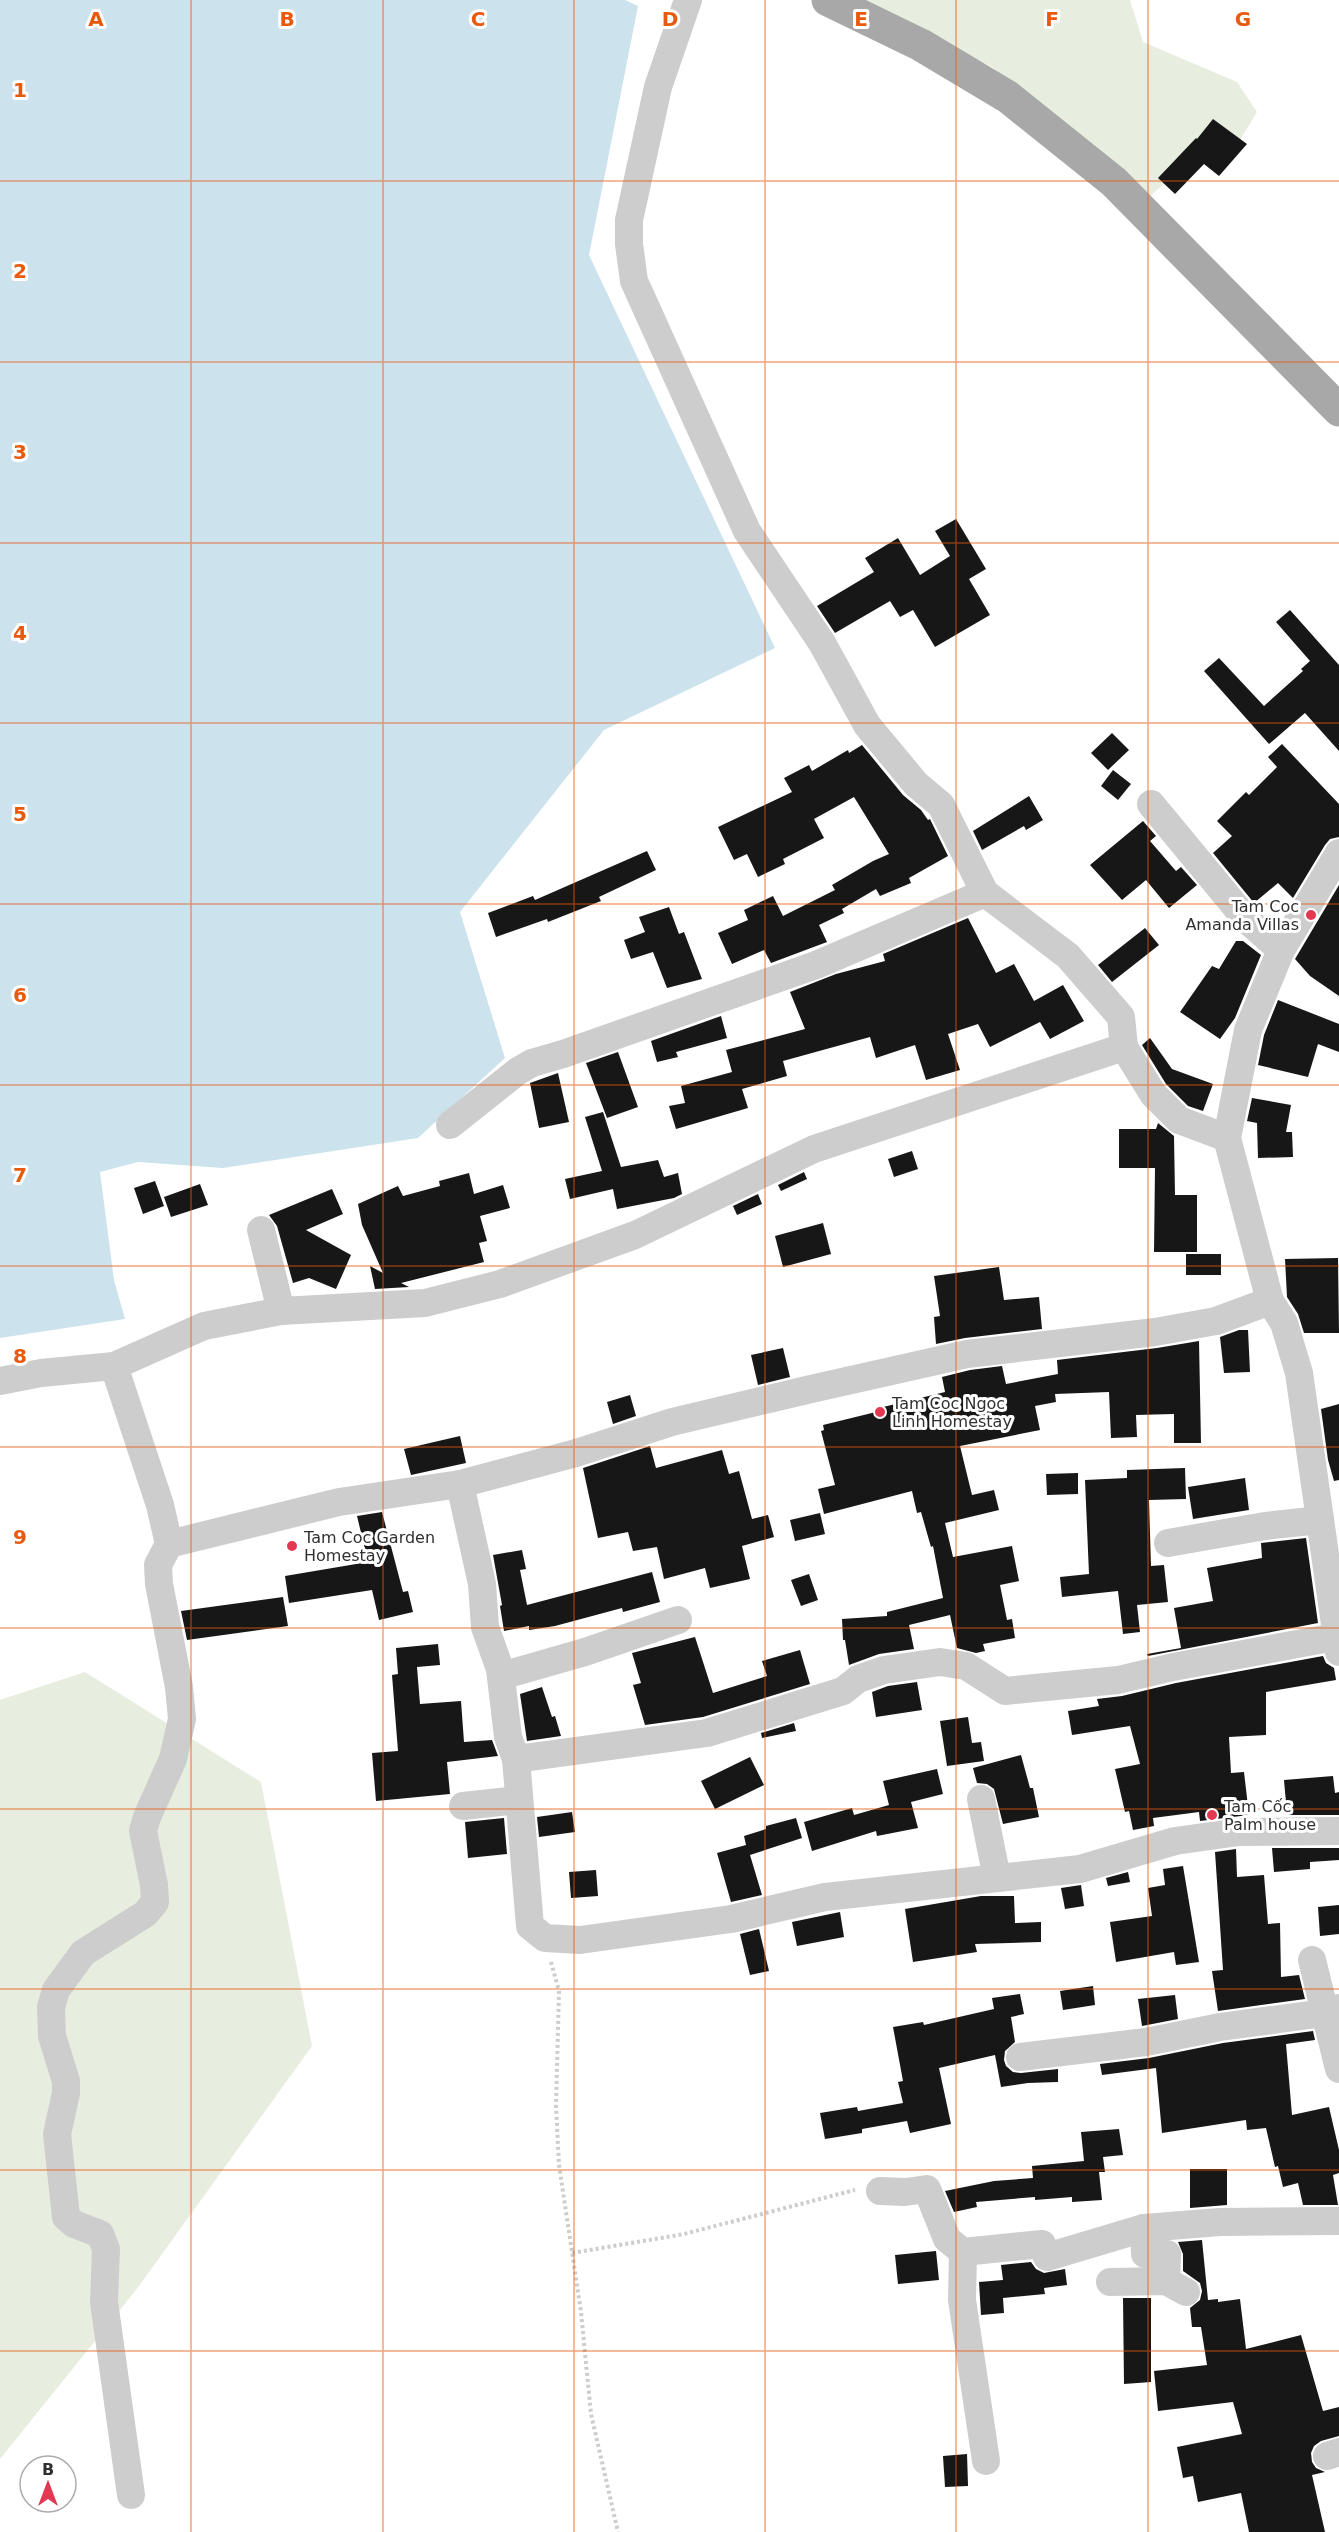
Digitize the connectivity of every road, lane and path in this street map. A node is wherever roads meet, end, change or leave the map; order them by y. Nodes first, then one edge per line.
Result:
1 (688, 0) edge
2 (828, 0) edge
3 (1339, 410) edge
4 (1151, 804) dead end
5 (1339, 853) edge
6 (985, 893) junction
7 (1281, 950) junction
8 (1124, 1047) junction
9 (450, 1125) dead end
10 (1227, 1138) junction
11 (261, 1230) dead end
12 (1270, 1301) junction
13 (281, 1311) junction
14 (114, 1366) junction
15 (0, 1380) edge
16 (460, 1484) junction
17 (1320, 1520) junction
18 (1168, 1543) dead end
19 (170, 1544) junction
20 (678, 1620) dead end
21 (1337, 1644) edge
22 (501, 1676) junction
23 (516, 1759) junction
24 (981, 1799) dead end
25 (518, 1800) junction
26 (463, 1806) dead end
27 (1339, 1831) edge
28 (997, 1878) junction
29 (545, 1938) junction
30 (1312, 1960) dead end
31 (1332, 2011) edge
32 (1020, 2057) dead end
33 (1339, 2069) edge
34 (880, 2191) joint
35 (1339, 2220) edge
36 (1144, 2228) junction
37 (963, 2252) junction
38 (572, 2253) junction
39 (1110, 2282) dead end
40 (986, 2461) dead end
41 (131, 2495) dead end
42 (618, 2532) edge

1 - 6 street
2 - 3 main road
4 - 7 street
5 - 7 street
6 - 8 street
6 - 9 street
7 - 10 street
8 - 10 street
8 - 13 street
10 - 12 street
11 - 13 street
12 - 16 street
12 - 17 street
13 - 14 street
14 - 15 street
14 - 19 street
16 - 19 street
16 - 22 street
17 - 18 street
17 - 21 street
19 - 41 street
20 - 22 street
21 - 23 street
22 - 23 street
23 - 25 street
24 - 28 street
25 - 26 street
25 - 29 street
27 - 28 street
28 - 29 street
29 - 38 path
30 - 31 street
31 - 32 street
31 - 33 street
34 - 37 street
34 - 38 path
35 - 36 street
36 - 37 street
36 - 39 street
37 - 40 street
38 - 42 path

